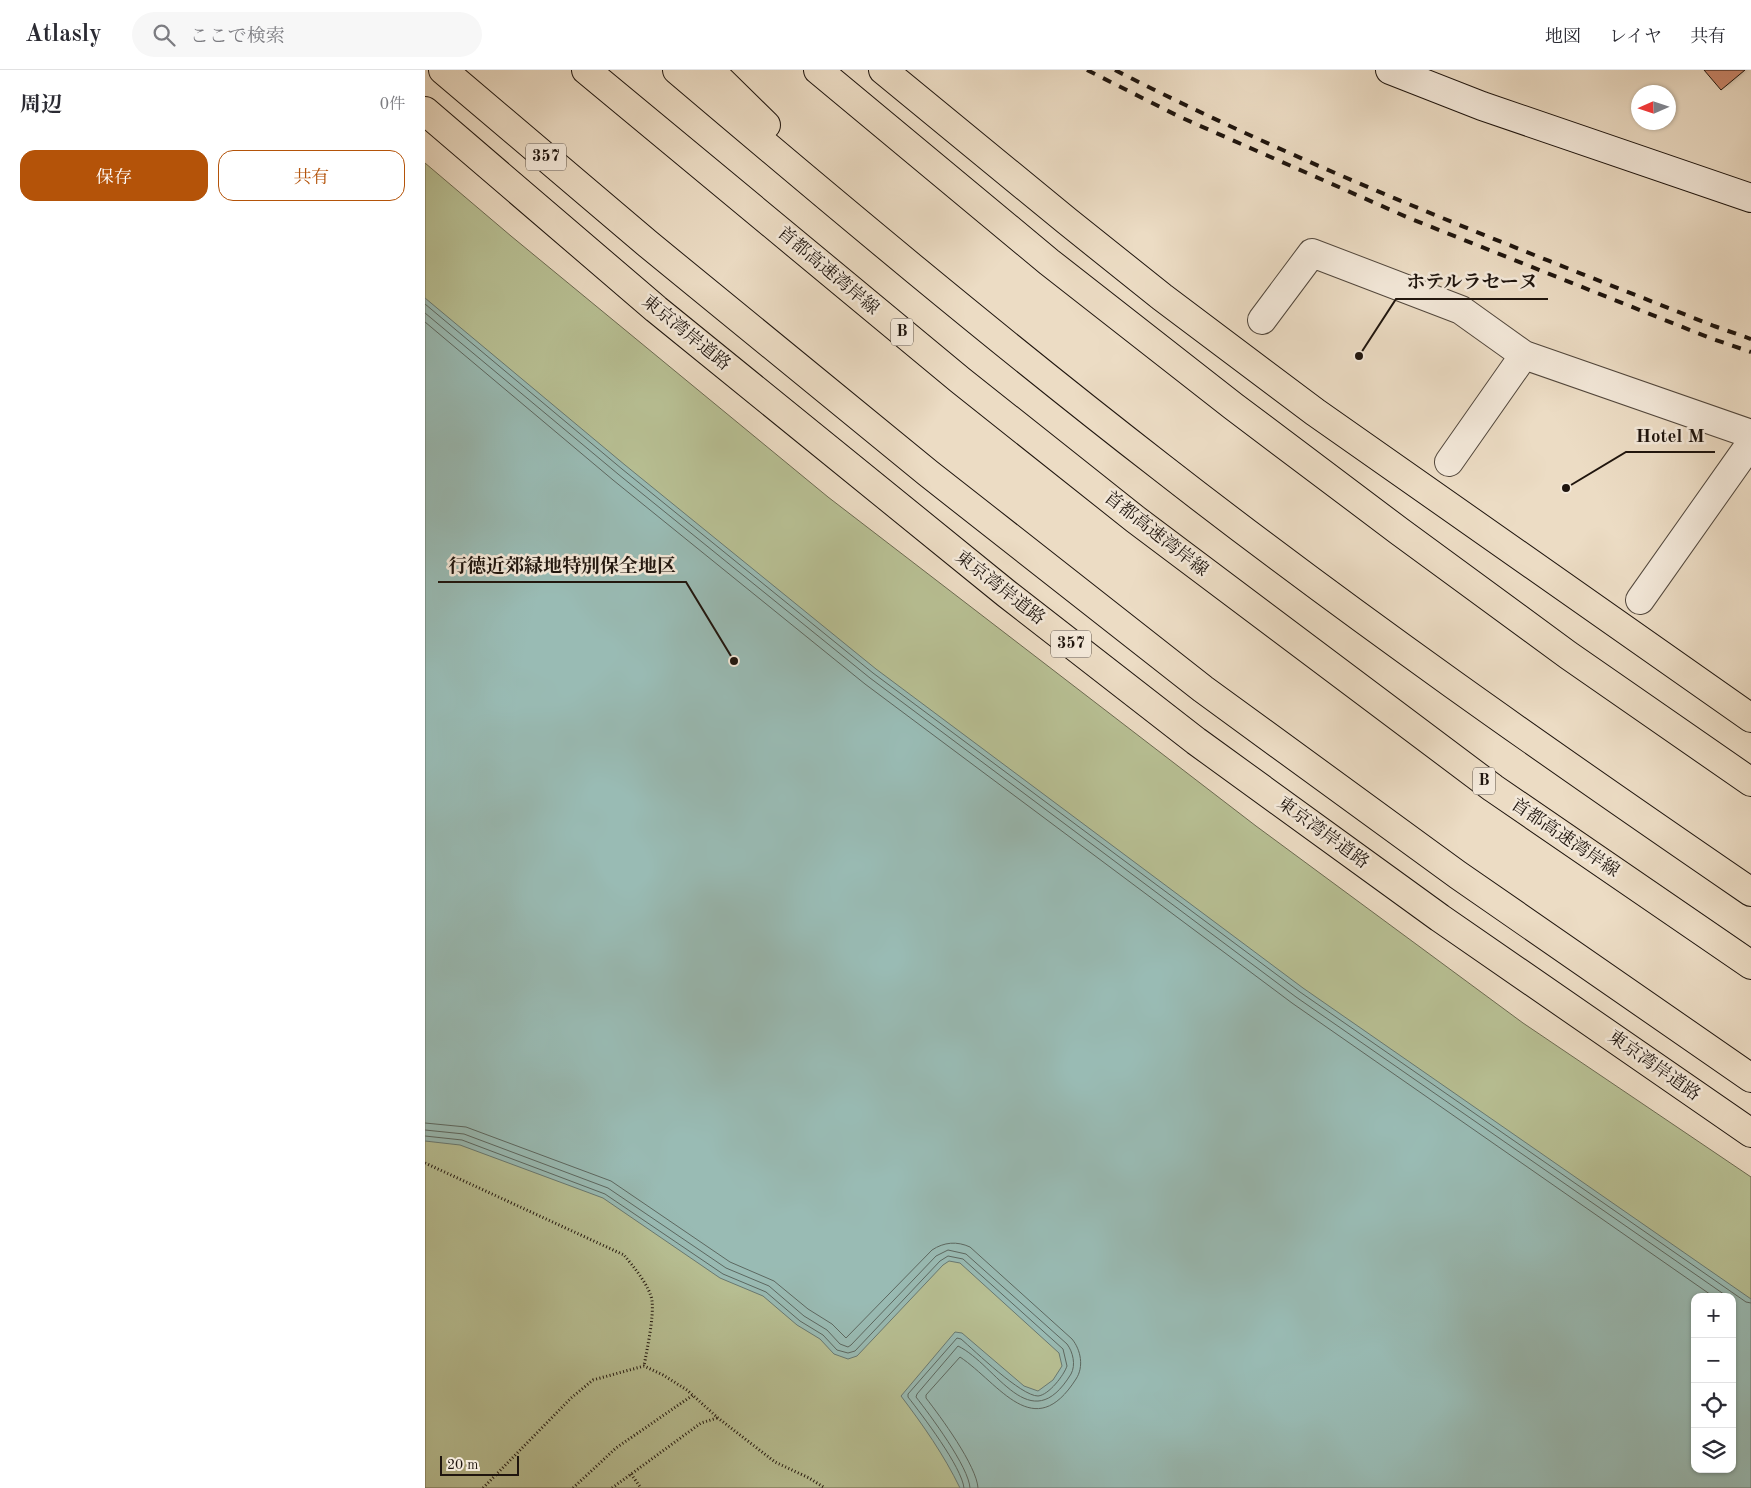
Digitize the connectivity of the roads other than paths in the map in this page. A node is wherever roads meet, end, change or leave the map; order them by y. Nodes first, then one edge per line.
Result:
1 (443, 70) edge
2 (586, 70) edge
3 (677, 70) edge
4 (710, 70) edge
5 (818, 70) edge
6 (883, 70) edge
7 (1390, 70) edge
8 (425, 111) edge
9 (1751, 198) edge
10 (873, 236) junction
11 (1262, 320) dead end
12 (1524, 355) junction
13 (1751, 434) edge
14 (1751, 443) edge
15 (1449, 462) dead end
16 (1640, 600) dead end
17 (1750, 715) edge
18 (1751, 782) edge
19 (1751, 892) edge
20 (1751, 965) edge
21 (1751, 1078) edge
22 (1751, 1133) edge

1 - 21 highway, 357
2 - 20 highway, 首都高速湾岸線 / B
3 - 10 highway
4 - 10 highway
5 - 18 highway
6 - 17 highway
7 - 9 street
8 - 22 highway, 東京湾岸道路 / 357
10 - 19 highway
11 - 12 street
12 - 13 street
12 - 15 street
14 - 16 street

